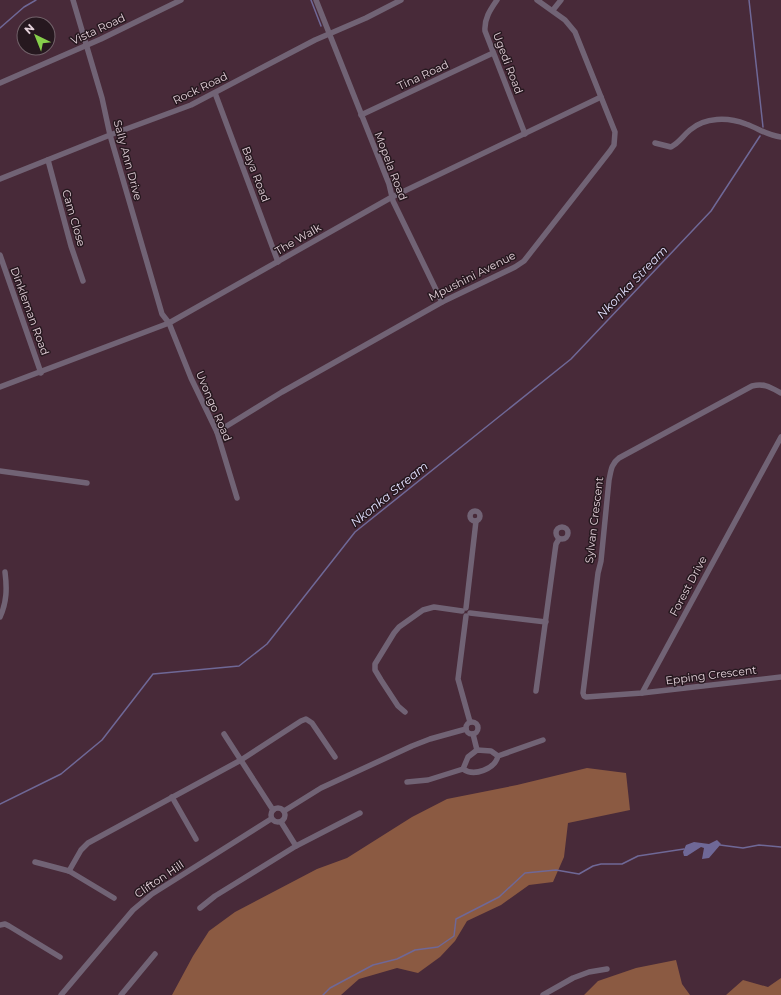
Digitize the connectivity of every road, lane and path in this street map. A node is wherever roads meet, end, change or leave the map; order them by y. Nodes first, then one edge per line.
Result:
1 (73, 0) edge
2 (181, 0) edge
3 (316, 0) edge
4 (401, 0) edge
5 (497, 0) edge
6 (537, 0) edge
7 (561, 0) edge
8 (553, 10) junction
9 (329, 34) junction
10 (87, 46) junction
11 (493, 53) junction
12 (0, 83) edge
13 (215, 93) junction
14 (601, 98) junction
15 (361, 115) junction
16 (525, 134) junction
17 (110, 135) junction
18 (781, 137) edge
19 (655, 143) dead end
20 (48, 160) junction
21 (0, 179) edge
22 (392, 197) junction
23 (0, 255) edge
24 (278, 262) junction
25 (83, 281) dead end
26 (442, 302) junction
27 (169, 323) junction
28 (41, 372) junction
29 (0, 387) edge
30 (781, 393) edge
31 (216, 432) junction
32 (781, 437) edge
33 (0, 471) edge
34 (87, 483) dead end
35 (237, 498) dead end
36 (476, 521) dead end
37 (559, 539) dead end
38 (5, 572) dead end
39 (466, 612) junction
40 (0, 617) edge
41 (546, 622) junction
42 (781, 677) edge
43 (536, 691) dead end
44 (642, 693) junction
45 (405, 712) dead end
46 (470, 722) junction
47 (466, 729) junction
48 (224, 734) dead end
49 (473, 734) junction
50 (543, 740) dead end
51 (477, 750) junction
52 (498, 756) junction
53 (335, 757) dead end
54 (240, 760) junction
55 (463, 769) junction
56 (407, 782) dead end
57 (172, 797) junction
58 (273, 810) junction
59 (284, 811) junction
60 (360, 813) dead end
61 (271, 819) junction
62 (282, 822) junction
63 (196, 839) dead end
64 (296, 846) junction
65 (35, 862) dead end
66 (69, 871) junction
67 (114, 898) dead end
68 (200, 908) dead end
69 (0, 925) edge
70 (155, 954) dead end
71 (60, 957) dead end
72 (607, 969) dead end
73 (61, 995) edge
74 (121, 995) edge
75 (543, 995) edge

1 - 10 street, Sally Ann Drive
2 - 10 street, Vista Road
3 - 9 street
4 - 9 street, Rock Road
5 - 11 street, Ugedi Road
6 - 8 street, Mpushini Avenue
7 - 8 street
8 - 14 street, Mpushini Avenue
9 - 13 street, Rock Road
9 - 15 street, Mopela Road
10 - 12 street, Vista Road
10 - 17 street, Sally Ann Drive
11 - 15 street, Tina Road
11 - 16 street, Ugedi Road
13 - 17 street, Rock Road
13 - 24 street, Baya Road
14 - 16 street, The Walk
14 - 26 street, Mpushini Avenue
15 - 22 street, Mopela Road
16 - 22 street, The Walk
17 - 20 street, Rock Road
17 - 27 street, Sally Ann Drive
18 - 19 street
20 - 21 street, Rock Road
20 - 25 street, Cam Close
22 - 24 street, The Walk
22 - 26 street, Mopela Road
23 - 28 street, Dinkleman Road
24 - 27 street, The Walk
26 - 31 street, Mpushini Avenue
27 - 28 street, The Walk
27 - 31 street, Uvongo Road
28 - 29 street, The Walk
30 - 44 street, Sylvan Crescent
31 - 35 street, Uvongo Road
32 - 44 street, Forest Drive
33 - 34 street
36 - 39 street
37 - 41 street
38 - 40 street
39 - 41 street
39 - 45 street
39 - 46 street
41 - 43 street
42 - 44 street, Epping Crescent
46 - 47 street
46 - 49 street
47 - 49 street
47 - 59 street
48 - 54 street
49 - 51 street
50 - 52 street
51 - 52 street
51 - 55 street
52 - 55 street
53 - 54 street
54 - 57 street
54 - 58 street
55 - 56 street
57 - 63 street
57 - 66 street
58 - 59 street
58 - 61 street
59 - 62 street
60 - 64 street
61 - 62 street
61 - 73 street, Clifton Hill
62 - 64 street
64 - 68 street
65 - 66 street
66 - 67 street
69 - 71 street
70 - 74 street
72 - 75 street

